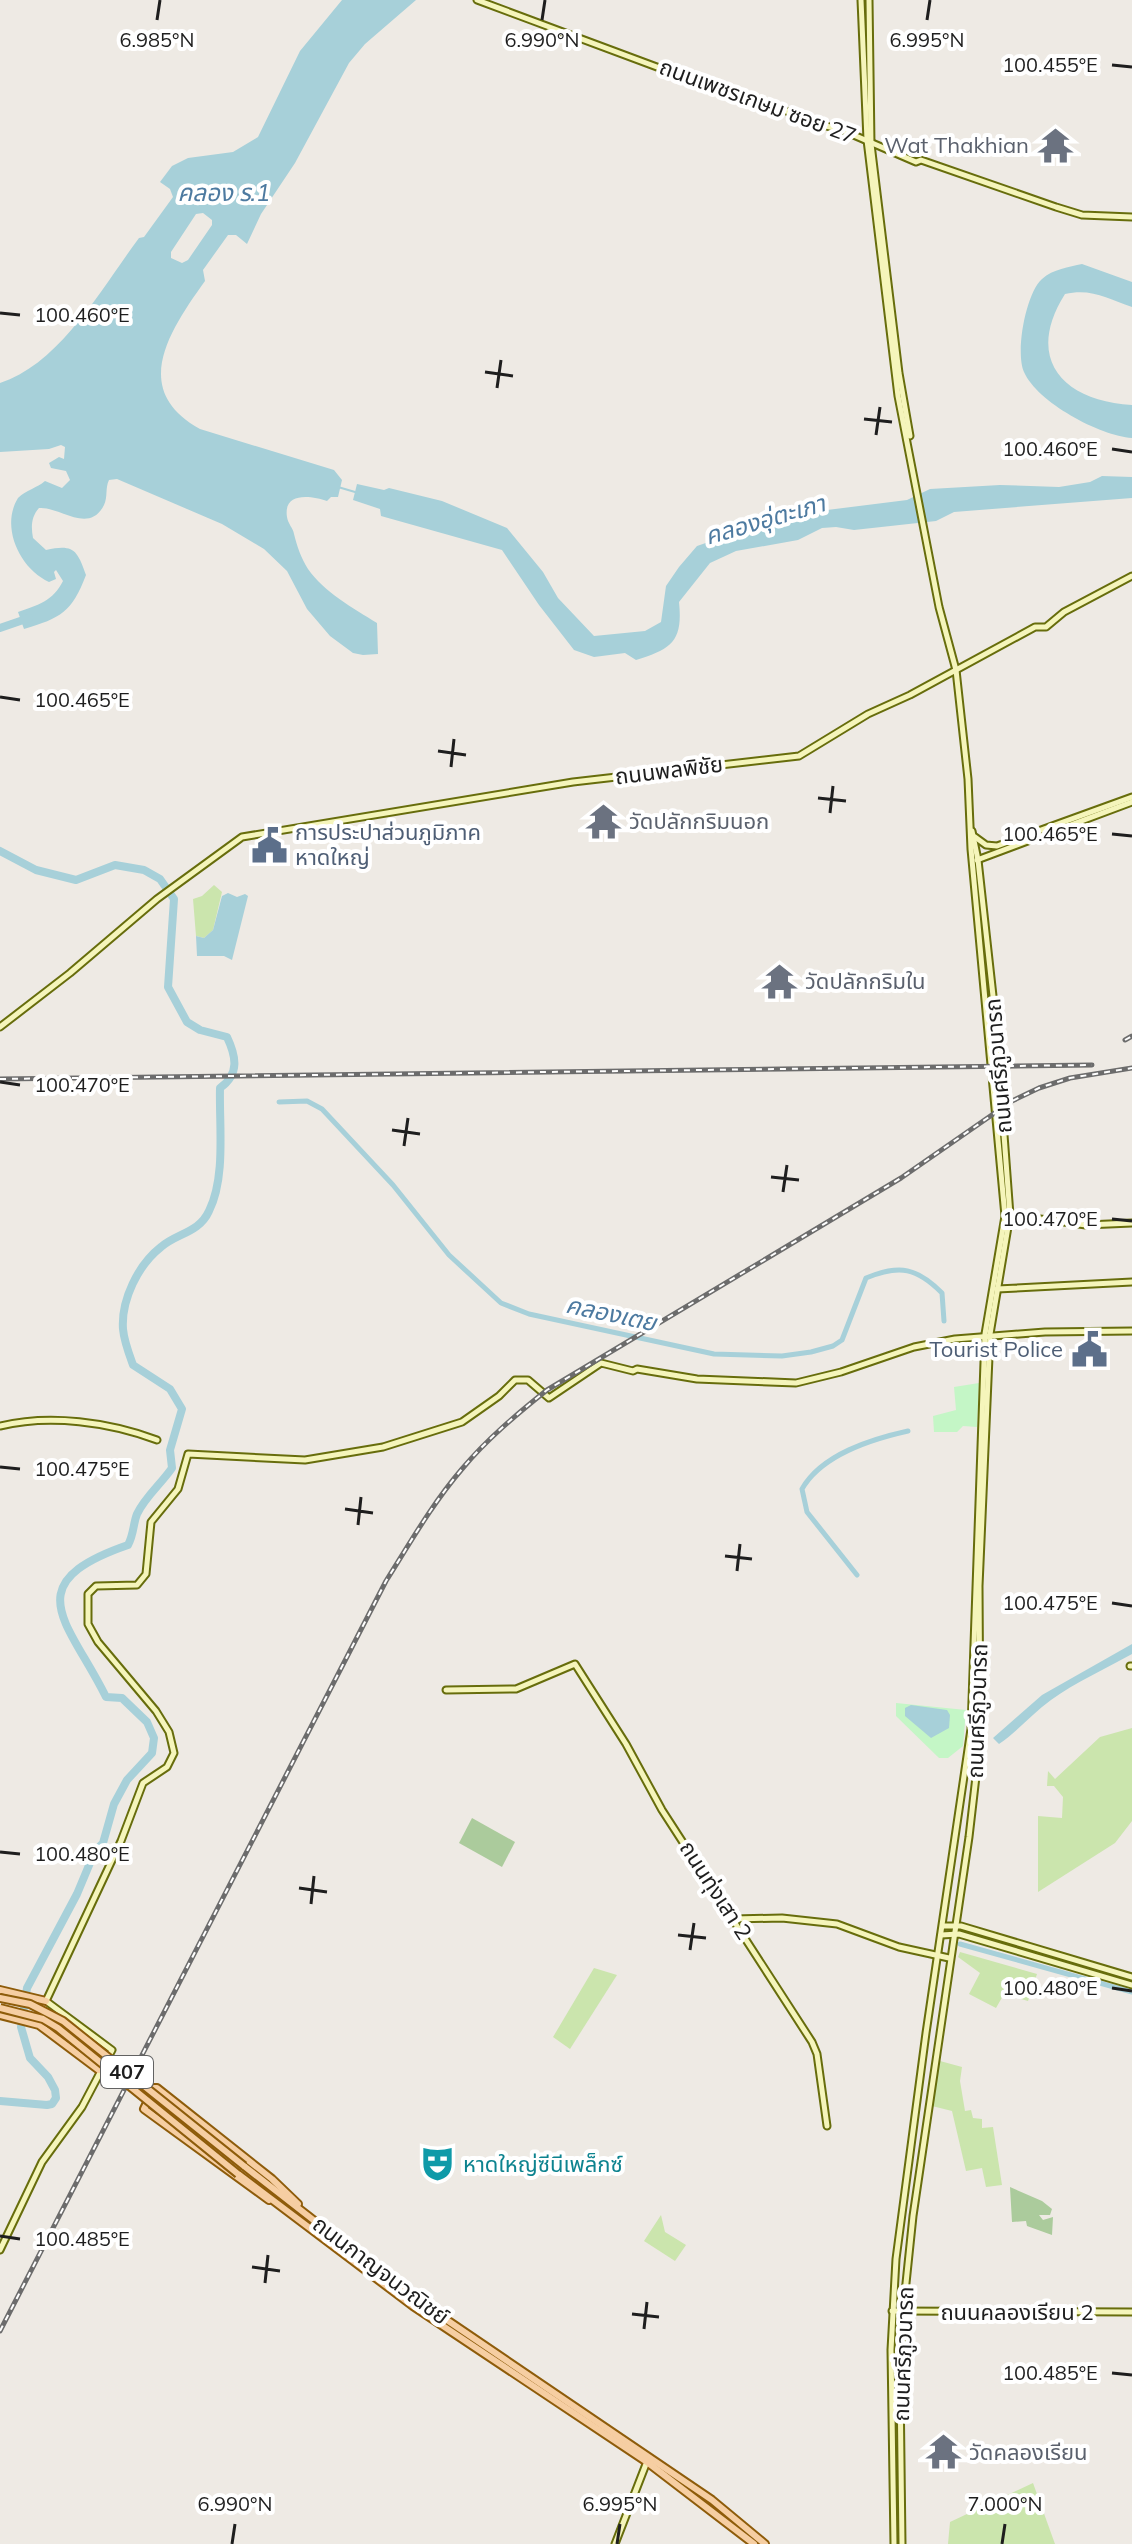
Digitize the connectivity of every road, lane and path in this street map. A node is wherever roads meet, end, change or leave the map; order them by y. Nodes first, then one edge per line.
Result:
1 (477, 0) edge
2 (861, 0) edge
3 (869, 0) edge
4 (869, 142) junction
5 (1132, 217) edge
6 (1132, 576) edge
7 (956, 670) junction
8 (1132, 799) edge
9 (972, 830) junction
10 (975, 837) junction
11 (1001, 848) junction
12 (974, 852) junction
13 (975, 861) junction
14 (980, 876) junction
15 (0, 1027) edge
16 (1008, 1216) junction
17 (1132, 1223) edge
18 (1132, 1282) edge
19 (994, 1289) junction
20 (1132, 1331) edge
21 (987, 1334) junction
22 (0, 1426) edge
23 (157, 1440) dead end
24 (977, 1586) junction
25 (973, 1685) junction
26 (981, 1685) junction
27 (446, 1690) dead end
28 (732, 1919) junction
29 (943, 1926) junction
30 (954, 1926) junction
31 (953, 1933) junction
32 (941, 1935) junction
33 (938, 1956) junction
34 (949, 1958) junction
35 (1132, 1977) edge
36 (1132, 1985) edge
37 (0, 1990) edge
38 (0, 1998) edge
39 (46, 2001) junction
40 (0, 2008) edge
41 (0, 2015) edge
42 (99, 2070) junction
43 (917, 2105) junction
44 (930, 2107) junction
45 (827, 2126) dead end
46 (279, 2205) junction
47 (306, 2213) junction
48 (0, 2250) edge
49 (892, 2311) junction
50 (903, 2312) junction
51 (1132, 2312) edge
52 (460, 2334) junction
53 (648, 2460) junction
54 (893, 2485) junction
55 (902, 2485) junction
56 (615, 2544) edge
57 (754, 2544) edge
58 (765, 2544) edge
59 (894, 2544) edge
60 (902, 2544) edge

1 - 4 street, ถนนเพชรเกษม ซอย 27
2 - 4 street
3 - 4 street
4 - 5 street, ถนนเพชรเกษม ซอย 27
4 - 7 street, ถนนศรีภูวนารถ
6 - 7 street, ถนนพลพิชัย
7 - 9 street, ถนนศรีภูวนารถ
7 - 15 street, ถนนพลพิชัย
8 - 11 street
9 - 10 street, ถนนศรีภูวนารถ
9 - 12 street, ถนนศรีภูวนารถ
10 - 11 street
10 - 12 street, ถนนศรีภูวนารถ
11 - 12 street
11 - 13 street
11 - 14 street
12 - 13 street, ถนนศรีภูวนารถ
13 - 14 street, ถนนศรีภูวนารถ
13 - 16 street, ถนนศรีภูวนารถ
14 - 16 street, ถนนศรีภูวนารถ
16 - 17 street
16 - 19 street, ถนนศรีภูวนารถ
18 - 19 street
19 - 21 street, ถนนศรีภูวนารถ
20 - 21 street
21 - 24 street, ถนนศรีภูวนารถ
21 - 39 street
22 - 23 street
24 - 25 street, ถนนศรีภูวนารถ
24 - 26 street, ถนนศรีภูวนารถ
25 - 26 street
25 - 29 street, ถนนศรีภูวนารถ
26 - 30 street, ถนนศรีภูวนารถ
27 - 28 street, ถนนทุ่งเสา 2
28 - 33 street
28 - 45 street, ถนนทุ่งเสา 2
29 - 30 street
29 - 32 street, ถนนศรีภูวนารถ
30 - 31 street, ถนนศรีภูวนารถ
30 - 35 street
31 - 32 street
31 - 34 street, ถนนศรีภูวนารถ
31 - 36 street
32 - 33 street, ถนนศรีภูวนารถ
33 - 34 street
33 - 43 street, ถนนศรีภูวนารถ
34 - 44 street, ถนนศรีภูวนารถ
37 - 39 main road
38 - 47 main road, ถนนกาญจนวณิชย์ / 407, bridge
39 - 42 street
40 - 46 main road, ถนนกาญจนวณิชย์ / 407, bridge
41 - 42 main road
42 - 48 street
43 - 44 street
43 - 49 street, ถนนศรีภูวนารถ
44 - 50 street, ถนนศรีภูวนารถ
46 - 47 main road
46 - 52 main road, ถนนกาญจนวณิชย์
47 - 52 main road, ถนนกาญจนวณิชย์
49 - 50 street, ถนนคลองเรียน 2
49 - 54 street, ถนนศรีภูวนารถ
50 - 51 street, ถนนคลองเรียน 2
50 - 55 street, ถนนศรีภูวนารถ
52 - 53 main road, ถนนกาญจนวณิชย์
53 - 56 street
53 - 57 main road, ถนนกาญจนวณิชย์
53 - 58 main road, ถนนกาญจนวณิชย์
54 - 55 street
54 - 59 street, ถนนศรีภูวนารถ
55 - 60 street, ถนนศรีภูวนารถ

